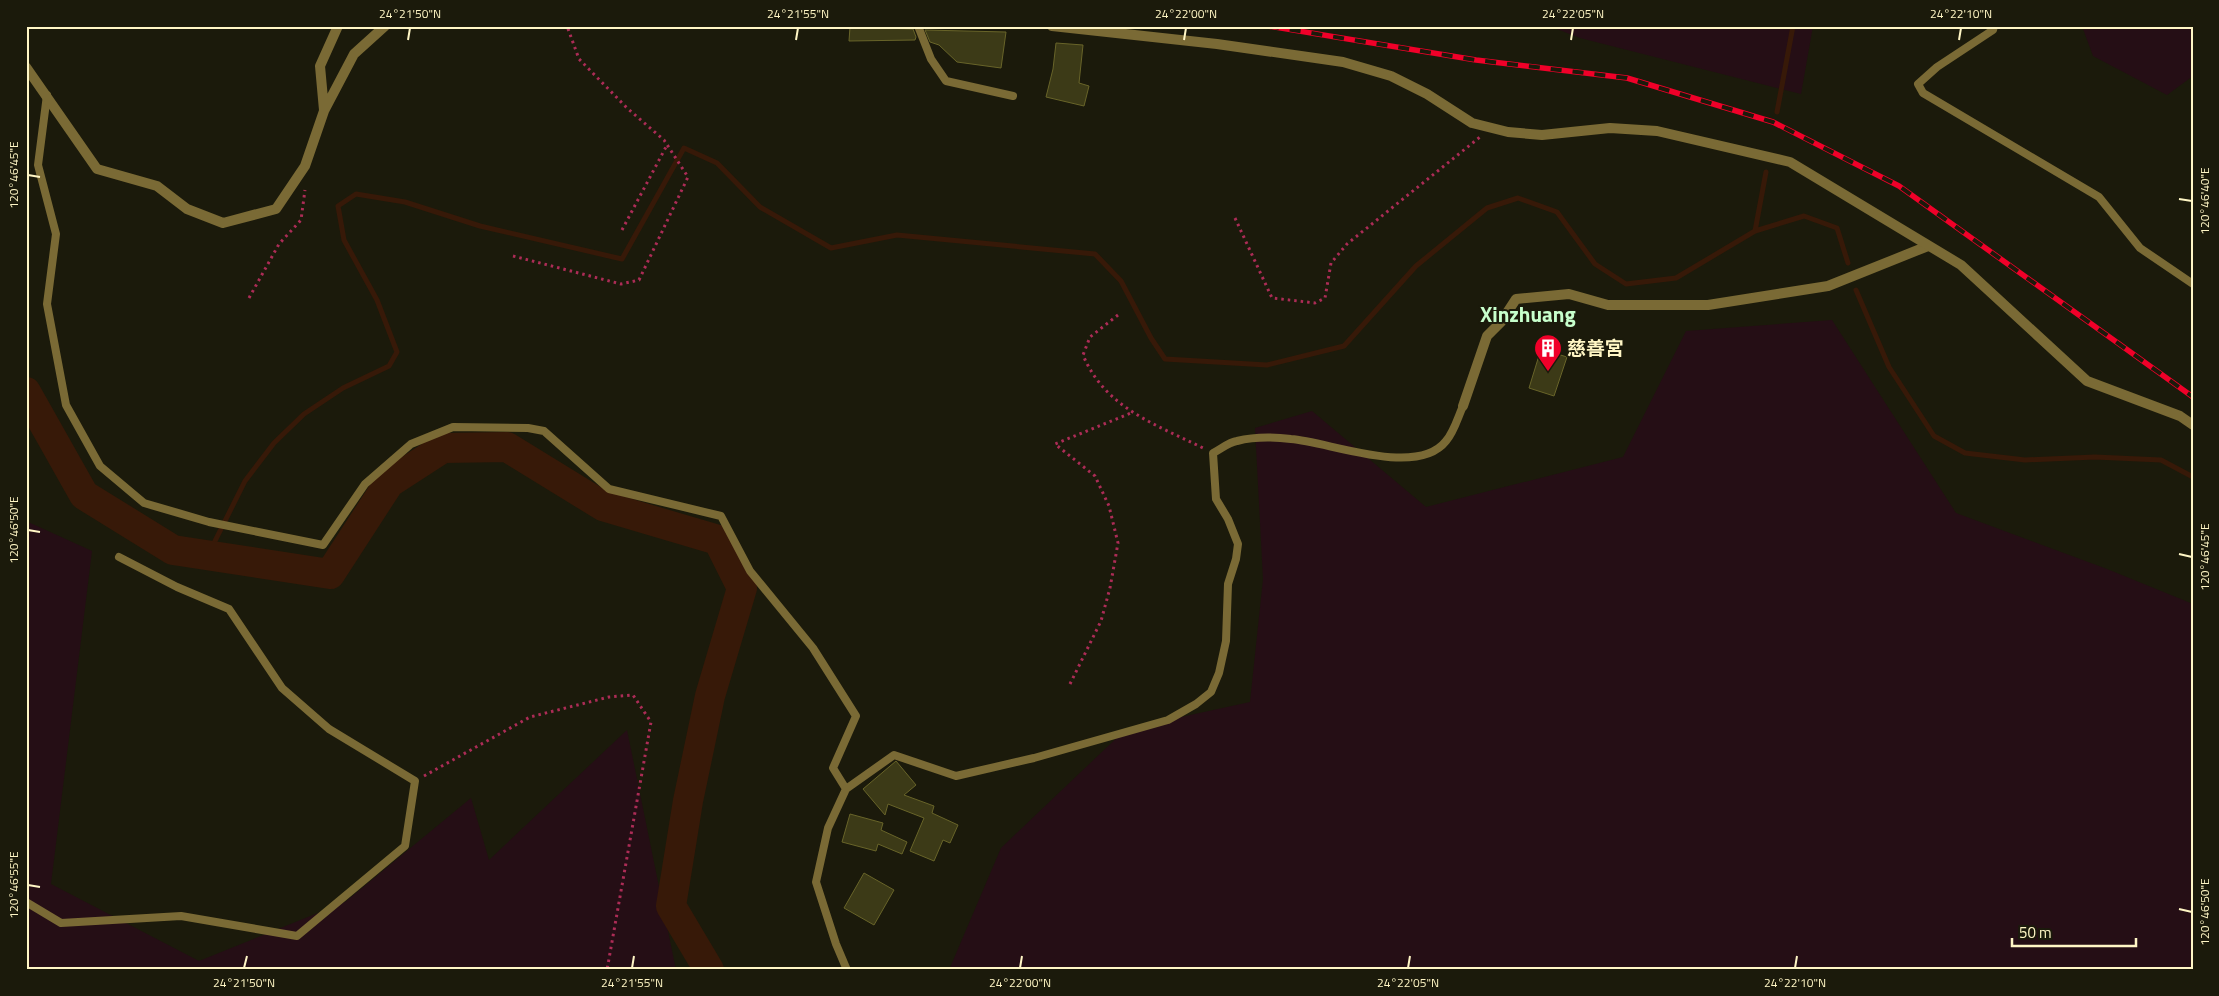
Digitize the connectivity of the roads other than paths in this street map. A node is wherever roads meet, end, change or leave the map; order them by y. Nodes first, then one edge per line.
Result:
1 (338, 26) edge
2 (385, 26) edge
3 (918, 26) edge
4 (1052, 26) edge
5 (1994, 26) edge
6 (26, 67) edge
7 (47, 95) junction
8 (1013, 96) dead end
9 (324, 111) junction
10 (1928, 246) junction
11 (2193, 284) edge
12 (1463, 406) joint
13 (2193, 425) edge
14 (119, 557) dead end
15 (846, 789) junction
16 (26, 902) edge
17 (847, 970) edge

1 - 9 street
2 - 9 street
3 - 8 lane
4 - 10 street
5 - 11 lane
6 - 7 street
7 - 9 street
7 - 15 lane
10 - 12 street
10 - 13 street
12 - 15 lane
14 - 16 lane
15 - 17 lane

